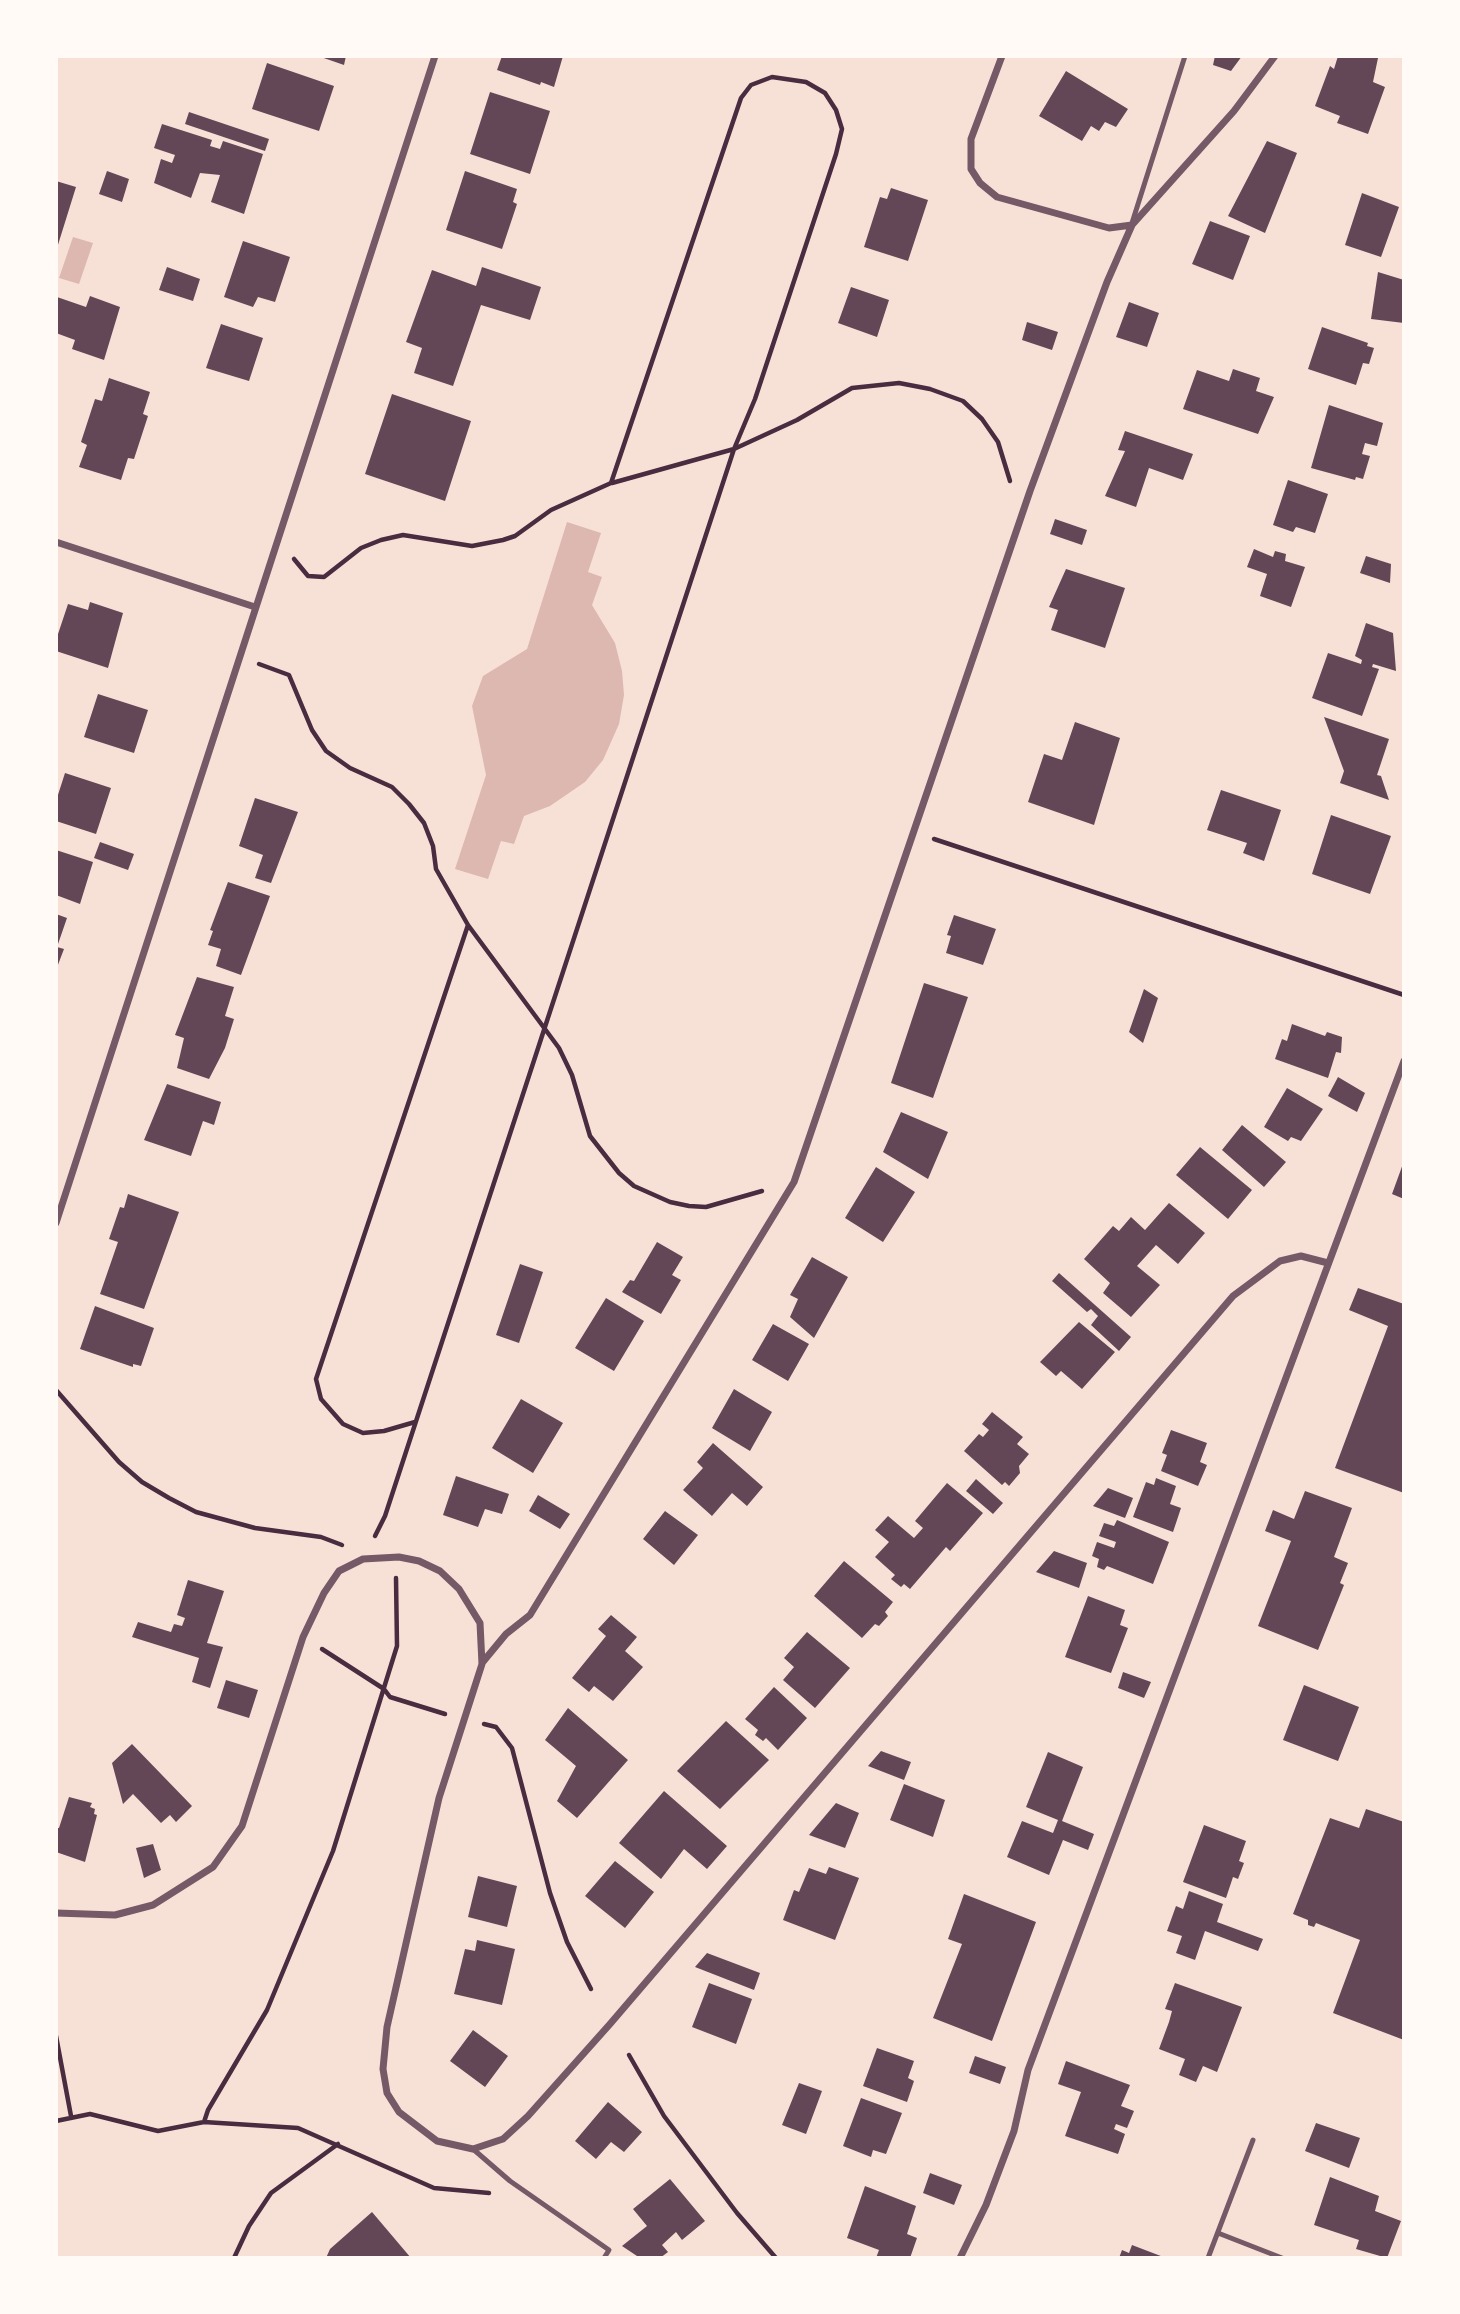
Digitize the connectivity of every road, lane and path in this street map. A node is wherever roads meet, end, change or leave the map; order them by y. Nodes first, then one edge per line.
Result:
1 (435, 56) edge
2 (1002, 56) edge
3 (1185, 56) edge
4 (1275, 56) edge
5 (1132, 225) junction
6 (734, 449) junction
7 (1003, 463) dead end
8 (611, 484) junction
9 (56, 542) edge
10 (307, 576) dead end
11 (255, 607) junction
12 (277, 669) dead end
13 (941, 842) dead end
14 (468, 925) junction
15 (1404, 995) edge
16 (542, 1028) junction
17 (1404, 1061) edge
18 (748, 1195) dead end
19 (56, 1223) edge
20 (1328, 1263) junction
21 (56, 1390) edge
22 (415, 1422) junction
23 (321, 1537) dead end
24 (363, 1559) junction
25 (326, 1652) dead end
26 (482, 1664) junction
27 (384, 1689) junction
28 (435, 1712) dead end
29 (512, 1748) dead end
30 (56, 1913) edge
31 (592, 1989) dead end
32 (56, 2036) edge
33 (629, 2055) dead end
34 (71, 2116) junction
35 (56, 2121) edge
36 (204, 2122) junction
37 (1253, 2140) dead end
38 (339, 2144) junction
39 (473, 2149) junction
40 (491, 2193) dead end
41 (1218, 2233) junction
42 (234, 2258) edge
43 (604, 2258) edge
44 (776, 2258) edge
45 (960, 2258) edge
46 (1208, 2258) edge
47 (1282, 2258) edge

1 - 11 street
2 - 5 street
3 - 5 lane
4 - 5 street
5 - 26 street
6 - 7 path
6 - 8 path
6 - 8 path
6 - 16 path
8 - 10 path
9 - 11 street
11 - 19 street
12 - 14 path
13 - 15 path
14 - 16 path
14 - 22 path
16 - 18 path
16 - 22 path
17 - 20 street
20 - 39 street
20 - 45 street
21 - 23 path
22 - 24 path
24 - 26 street
24 - 27 path
24 - 30 street
25 - 27 path
26 - 39 street
27 - 28 path
27 - 36 path
29 - 31 path
32 - 34 path
33 - 44 path
34 - 35 path
34 - 36 path
36 - 38 path
37 - 41 lane
38 - 40 path
38 - 42 path
39 - 43 lane
41 - 46 lane
41 - 47 lane

